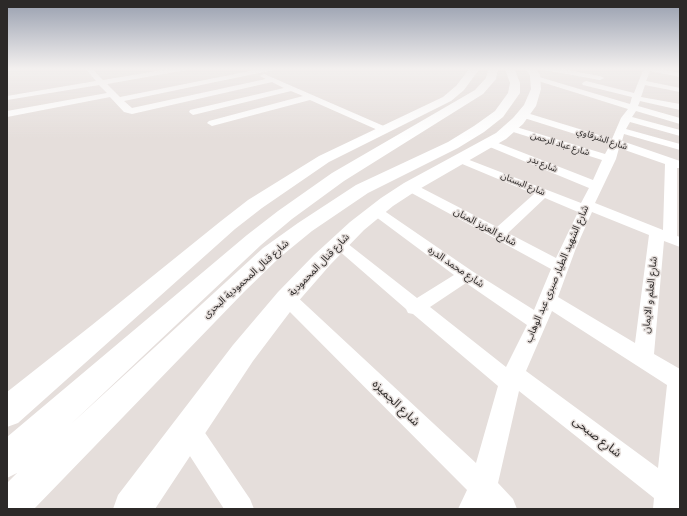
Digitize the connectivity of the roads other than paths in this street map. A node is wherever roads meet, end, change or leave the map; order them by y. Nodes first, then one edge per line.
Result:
1 (33, 92) edge
2 (116, 92) joint
3 (219, 92) edge
4 (275, 92) edge
5 (301, 92) edge
6 (455, 92) edge
7 (478, 92) edge
8 (514, 92) edge
9 (535, 92) edge
10 (619, 92) edge
11 (619, 92) edge
12 (648, 92) edge
13 (664, 92) edge
14 (635, 96) edge
15 (311, 97) junction
16 (7, 98) edge
17 (680, 98) edge
18 (680, 107) edge
19 (193, 112) dead end
20 (680, 113) edge
21 (7, 114) edge
22 (680, 121) edge
23 (212, 123) dead end
24 (476, 125) junction
25 (383, 129) junction
26 (680, 133) edge
27 (680, 147) edge
28 (459, 159) junction
29 (610, 159) junction
30 (676, 164) edge
31 (596, 186) junction
32 (410, 187) junction
33 (543, 193) junction
34 (587, 208) junction
35 (375, 211) junction
36 (498, 234) junction
37 (669, 238) edge
38 (338, 244) junction
39 (560, 267) junction
40 (218, 270) junction
41 (466, 275) junction
42 (287, 298) junction
43 (548, 300) junction
44 (415, 308) junction
45 (538, 322) junction
46 (102, 333) junction
47 (642, 358) junction
48 (512, 378) junction
49 (679, 380) edge
50 (7, 412) edge
51 (188, 430) junction
52 (7, 460) edge
53 (478, 498) edge
54 (671, 501) edge
55 (7, 509) edge
56 (132, 509) edge
57 (240, 509) edge
58 (503, 509) edge

1 - 16 street
2 - 3 street
2 - 21 street
4 - 19 street
5 - 15 street
6 - 25 main road
7 - 24 main road, شارع قنال المحمودية البحرى
8 - 24 main road, شارع قنال المحمودية البحرى
9 - 24 main road
10 - 14 street
11 - 14 street
12 - 14 street
13 - 14 street
14 - 17 street
14 - 18 street
14 - 20 street
14 - 22 street
14 - 24 street, شارع الشرقاوي
14 - 26 street
14 - 27 street
14 - 29 street, شارع الشهيد الطيار صبرى عبد الوهاب
14 - 30 street, شارع الشرقاوي
15 - 23 street
15 - 25 street
24 - 28 main road, شارع قنال المحمودية
24 - 29 street, شارع عباد الرحمن
24 - 31 street, شارع بدر
24 - 40 main road, شارع قنال المحمودية البحرى
24 - 55 main road, شارع قنال المحمودية البحرى
25 - 46 main road
28 - 32 main road, شارع قنال المحمودية
28 - 33 street, شارع البستان
29 - 31 street, شارع الشهيد الطيار صبرى عبد الوهاب
30 - 37 street, شارع العلم و الايمان
31 - 34 street, شارع الشهيد الطيار صبرى عبد الوهاب
32 - 35 main road, شارع قنال المحمودية
32 - 36 street, شارع العزيز المنان
33 - 34 street, شارع البستان
33 - 36 street
34 - 37 street, شارع البستان
34 - 39 street, شارع الشهيد الطيار صبرى عبد الوهاب
35 - 38 main road, شارع قنال المحمودية
35 - 41 street, شارع محمد الدره
36 - 39 street, شارع العزيز المنان
37 - 47 street, شارع العلم و الايمان
38 - 42 main road, شارع قنال المحمودية
38 - 44 street, شارع صبحى
39 - 43 street, شارع الشهيد الطيار صبرى عبد الوهاب
40 - 46 main road
40 - 52 main road, شارع قنال المحمودية البحرى
41 - 44 street
41 - 45 street, شارع محمد الدره
42 - 51 main road, شارع قنال المحمودية
42 - 53 street, شارع الجميزه
43 - 45 street, شارع الشهيد الطيار صبرى عبد الوهاب
43 - 47 street
44 - 48 street, شارع صبحى
45 - 48 street, شارع الشهيد الطيار صبرى عبد الوهاب
46 - 50 main road
47 - 49 street
48 - 53 street, شارع الشهيد الطيار صبرى عبد الوهاب
48 - 54 street, شارع صبحى
49 - 54 street
51 - 56 main road, شارع قنال المحمودية
51 - 57 street
53 - 58 street, شارع الجميزه

